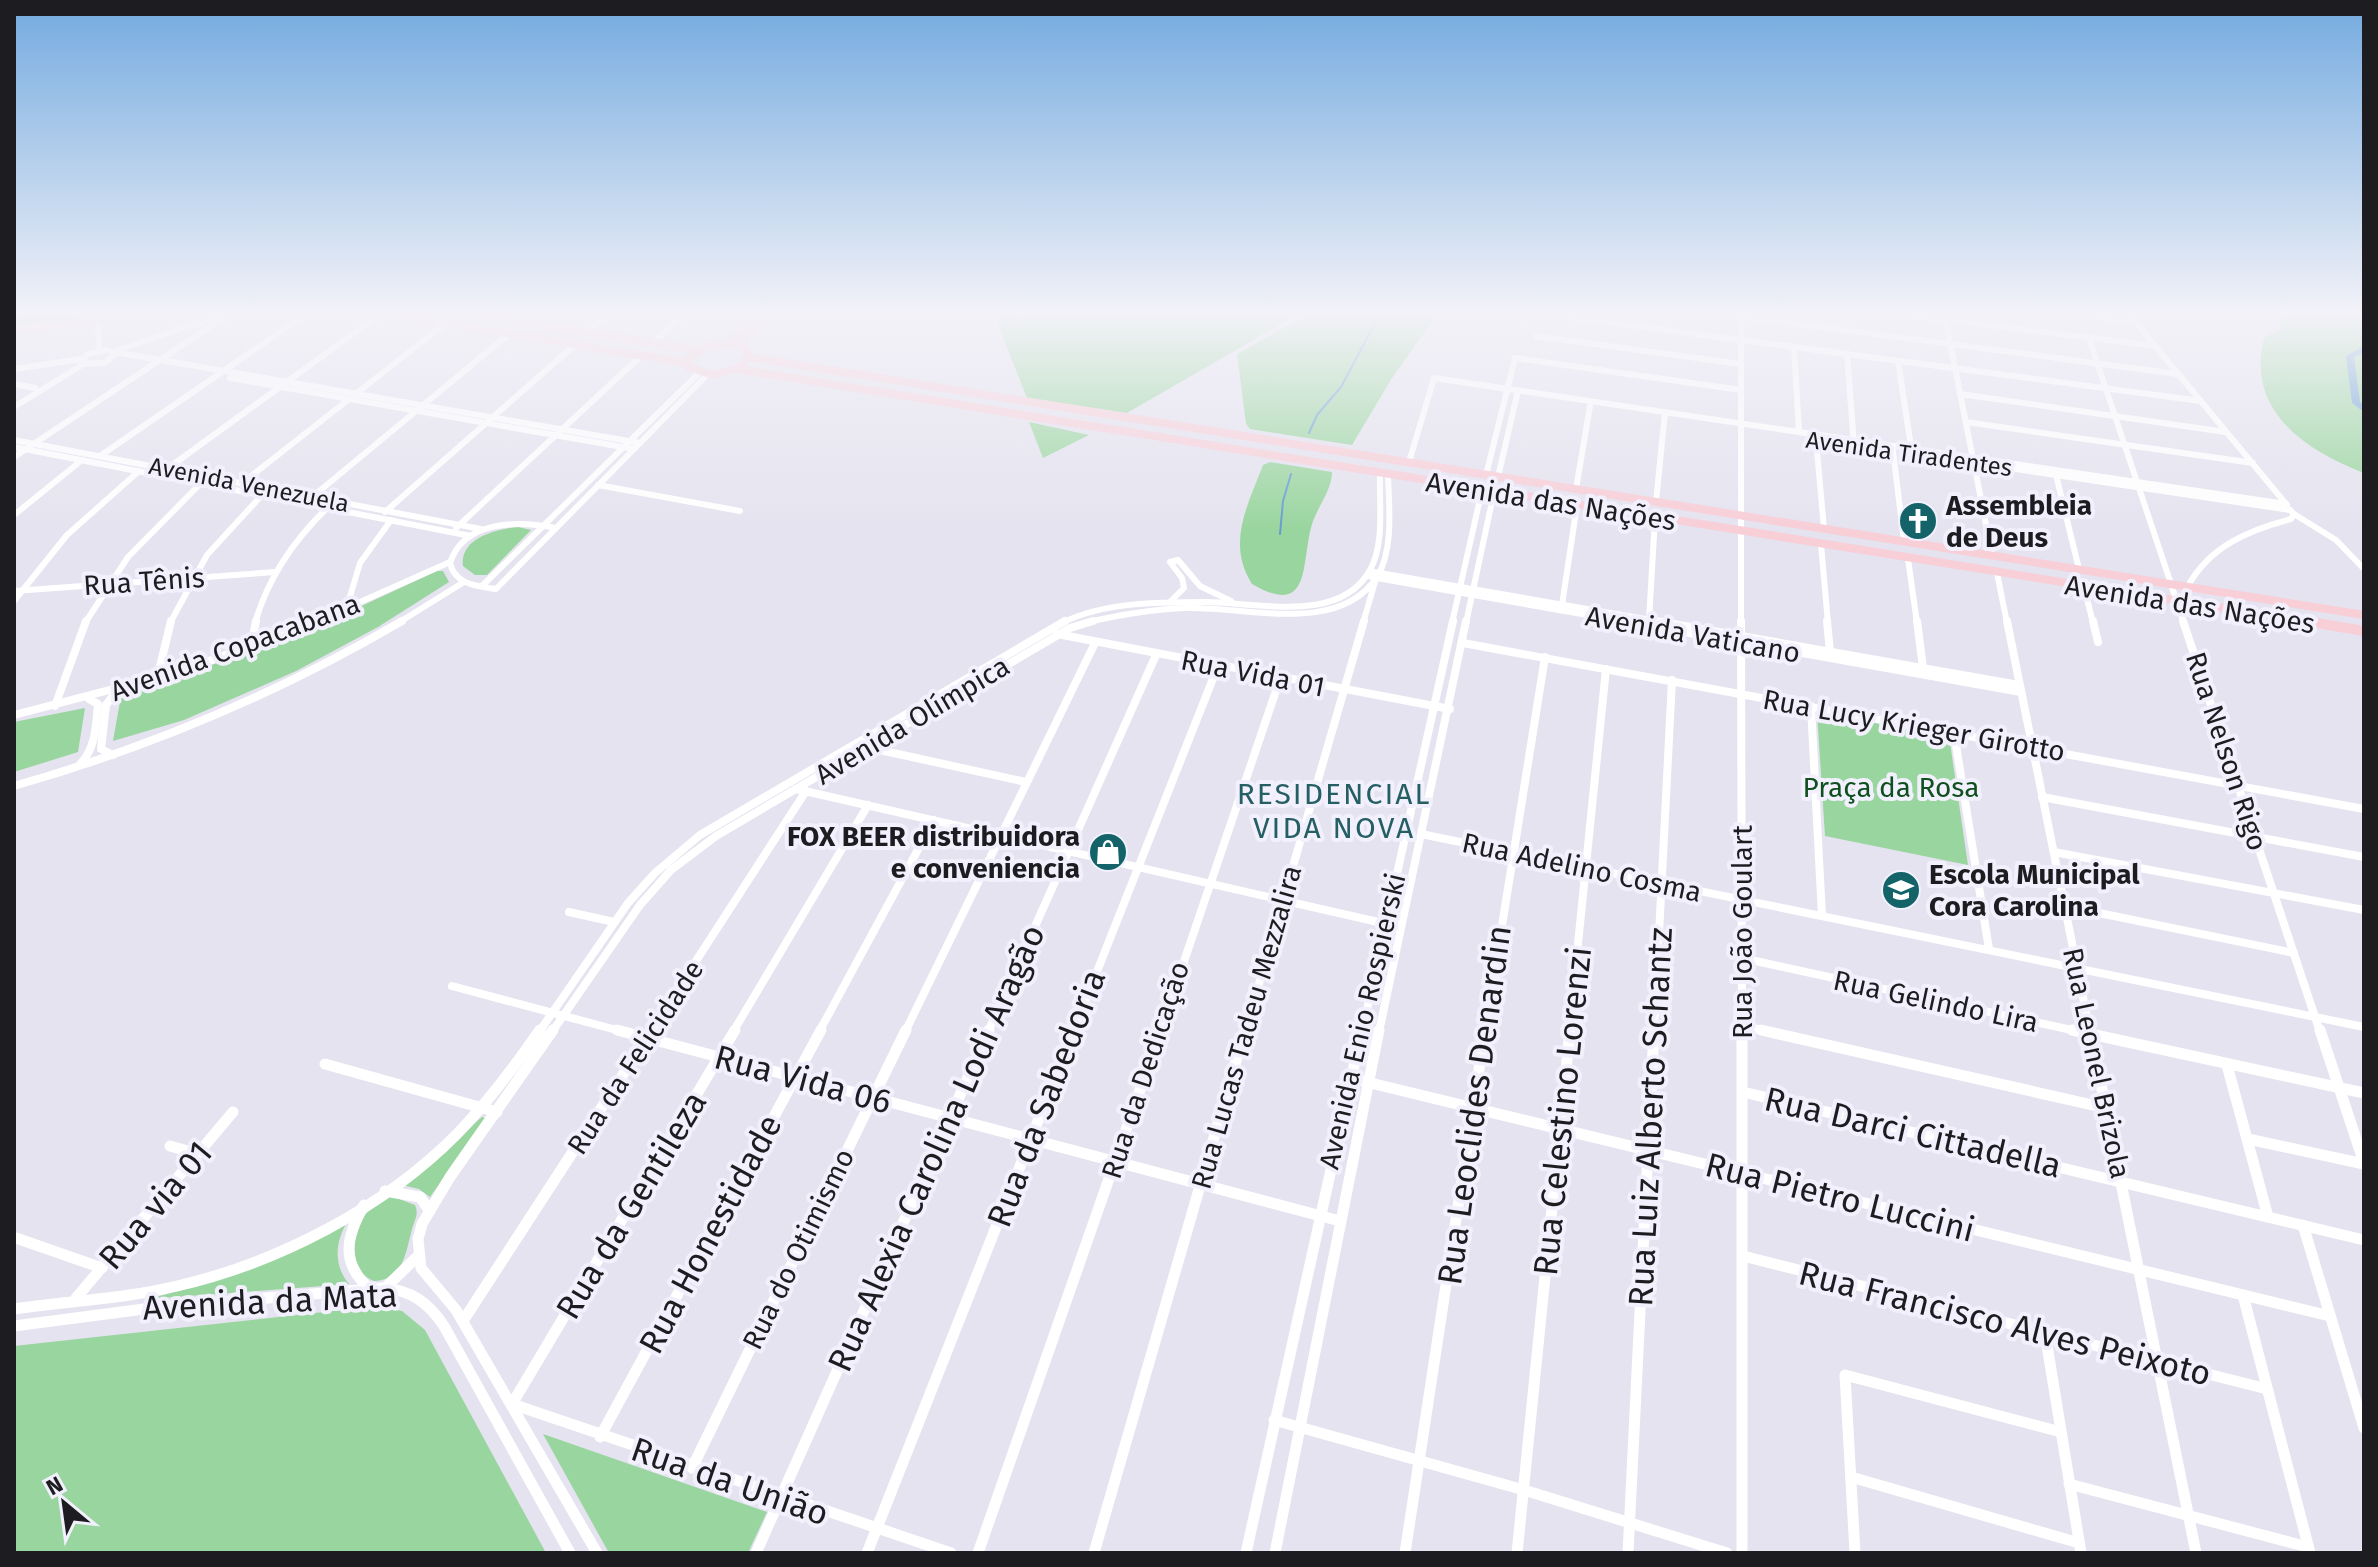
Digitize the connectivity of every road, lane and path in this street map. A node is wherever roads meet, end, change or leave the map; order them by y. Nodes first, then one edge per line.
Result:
1 (20, 385) edge
2 (40, 385) edge
3 (46, 385) edge
4 (121, 385) edge
5 (202, 385) edge
6 (282, 385) edge
7 (290, 385) edge
8 (367, 385) edge
9 (448, 385) edge
10 (529, 385) edge
11 (609, 385) edge
12 (691, 385) edge
13 (693, 385) edge
14 (836, 385) edge
15 (926, 385) edge
16 (1431, 385) edge
17 (1467, 385) edge
18 (1507, 385) edge
19 (1707, 385) edge
20 (1741, 385) edge
21 (1796, 385) edge
22 (1849, 385) edge
23 (1902, 385) edge
24 (1958, 385) edge
25 (2078, 385) edge
26 (2105, 385) edge
27 (2187, 385) edge
28 (35, 388) junction
29 (2106, 389) junction
30 (1741, 390) junction
31 (1505, 391) junction
32 (1960, 394) junction
33 (1517, 395) junction
34 (353, 396) junction
35 (14, 401) edge
36 (2201, 401) junction
37 (423, 406) junction
38 (1590, 406) junction
39 (14, 407) edge
40 (416, 411) junction
41 (1664, 415) junction
42 (2115, 416) junction
43 (489, 420) junction
44 (1966, 422) junction
45 (1741, 426) junction
46 (557, 432) junction
47 (1799, 432) junction
48 (2226, 432) junction
49 (14, 440) edge
50 (1816, 440) junction
51 (32, 443) junction
52 (1854, 443) junction
53 (626, 445) junction
54 (2124, 445) junction
55 (637, 446) junction
56 (14, 447) edge
57 (24, 449) junction
58 (1893, 451) junction
59 (1912, 451) junction
60 (100, 456) junction
61 (14, 457) edge
62 (82, 460) junction
63 (1973, 460) junction
64 (1409, 462) junction
65 (2253, 463) junction
66 (167, 469) junction
67 (1456, 470) junction
68 (139, 471) junction
69 (1384, 474) junction
70 (159, 475) junction
71 (1486, 475) junction
72 (2056, 475) junction
73 (1498, 477) junction
74 (1526, 481) junction
75 (201, 483) junction
76 (241, 484) junction
77 (598, 485) junction
78 (1452, 485) junction
79 (2138, 485) junction
80 (1576, 489) junction
81 (1482, 490) junction
82 (1494, 492) junction
83 (262, 495) junction
84 (312, 497) junction
85 (1524, 497) junction
86 (1656, 502) junction
87 (305, 504) junction
88 (1577, 505) junction
89 (327, 508) junction
90 (2290, 509) junction
91 (740, 511) dead end
92 (385, 512) junction
93 (14, 515) edge
94 (1739, 515) junction
95 (1655, 518) junction
96 (391, 520) junction
97 (459, 525) junction
98 (543, 526) junction
99 (556, 528) junction
100 (1824, 529) junction
101 (484, 530) junction
102 (452, 532) junction
103 (1739, 532) junction
104 (471, 536) junction
105 (1904, 541) junction
106 (1821, 545) junction
107 (1953, 549) junction
108 (1992, 555) junction
109 (1908, 559) junction
110 (2031, 561) junction
111 (450, 562) junction
112 (1953, 566) junction
113 (2079, 569) junction
114 (2364, 569) edge
115 (275, 572) junction
116 (1997, 573) junction
117 (1373, 575) junction
118 (193, 578) junction
119 (2031, 578) junction
120 (464, 582) junction
121 (2172, 583) junction
122 (105, 585) junction
123 (482, 586) junction
124 (2188, 586) junction
125 (2084, 587) junction
126 (18, 590) edge
127 (1460, 591) junction
128 (1473, 593) junction
129 (14, 601) edge
130 (2178, 601) junction
131 (1166, 603) junction
132 (1236, 603) junction
133 (1562, 605) junction
134 (346, 610) junction
135 (2364, 615) edge
136 (1649, 620) junction
137 (2364, 631) edge
138 (1057, 634) junction
139 (1741, 639) junction
140 (2098, 642) dead end
141 (1095, 643) junction
142 (1463, 643) junction
143 (251, 647) junction
144 (1830, 652) junction
145 (1156, 655) junction
146 (1545, 657) junction
147 (1218, 666) junction
148 (1923, 668) junction
149 (1606, 669) junction
150 (157, 679) junction
151 (1280, 679) junction
152 (1672, 680) junction
153 (2020, 689) junction
154 (117, 691) junction
155 (1345, 691) junction
156 (1741, 693) junction
157 (89, 698) junction
158 (55, 706) junction
159 (1811, 706) junction
160 (1433, 707) junction
161 (1450, 709) junction
162 (14, 715) edge
163 (1954, 733) junction
164 (856, 743) junction
165 (2032, 746) junction
166 (867, 748) junction
167 (113, 755) junction
168 (75, 767) junction
169 (1026, 782) junction
170 (2238, 785) junction
171 (14, 786) edge
172 (783, 786) junction
173 (801, 790) junction
174 (2042, 797) junction
175 (868, 805) junction
176 (2364, 809) edge
177 (934, 820) junction
178 (1421, 834) junction
179 (1000, 835) junction
180 (2255, 837) junction
181 (1068, 851) junction
182 (1512, 852) junction
183 (2054, 852) junction
184 (2364, 857) edge
185 (1136, 867) junction
186 (1586, 867) junction
187 (1663, 883) junction
188 (1207, 884) junction
189 (2274, 891) junction
190 (1283, 900) junction
191 (1742, 900) junction
192 (2065, 906) junction
193 (2364, 910) edge
194 (569, 912) dead end
195 (1822, 916) junction
196 (614, 922) junction
197 (1385, 924) junction
198 (1400, 927) junction
199 (1989, 949) junction
200 (2294, 953) junction
201 (1742, 958) junction
202 (2077, 967) junction
203 (452, 986) dead end
204 (552, 1013) junction
205 (564, 1015) junction
206 (2315, 1016) junction
207 (1741, 1025) junction
208 (2364, 1027) edge
209 (2091, 1035) junction
210 (649, 1038) junction
211 (719, 1056) junction
212 (325, 1064) dead end
213 (2227, 1065) junction
214 (795, 1077) junction
215 (1350, 1078) junction
216 (1368, 1081) junction
217 (2339, 1088) junction
218 (1743, 1092) junction
219 (2364, 1093) edge
220 (870, 1099) junction
221 (1475, 1106) junction
222 (481, 1108) junction
223 (2106, 1108) junction
224 (233, 1112) dead end
225 (497, 1112) junction
226 (951, 1118) junction
227 (463, 1126) joint
228 (1559, 1128) junction
229 (484, 1131) joint
230 (2248, 1139) junction
231 (1030, 1142) junction
232 (170, 1146) dead end
233 (1648, 1150) junction
234 (198, 1154) junction
235 (1115, 1164) junction
236 (2364, 1164) edge
237 (1740, 1172) junction
238 (2121, 1181) junction
239 (1200, 1185) junction
240 (385, 1191) junction
241 (364, 1205) junction
242 (429, 1210) junction
243 (1318, 1215) junction
244 (2268, 1217) junction
245 (1340, 1221) junction
246 (2303, 1225) junction
247 (16, 1238) dead end
248 (2364, 1240) edge
249 (418, 1256) junction
250 (1743, 1256) junction
251 (102, 1268) junction
252 (2138, 1269) junction
253 (376, 1289) junction
254 (2243, 1295) junction
255 (76, 1299) junction
256 (14, 1309) edge
257 (2330, 1316) junction
258 (463, 1321) junction
259 (14, 1326) edge
260 (2045, 1333) junction
261 (2157, 1362) junction
262 (2267, 1389) junction
263 (514, 1401) junction
264 (1274, 1420) junction
265 (1302, 1428) junction
266 (2364, 1428) edge
267 (2061, 1432) junction
268 (600, 1437) junction
269 (1420, 1460) junction
270 (692, 1468) junction
271 (1851, 1477) junction
272 (2069, 1484) junction
273 (1524, 1490) junction
274 (781, 1498) junction
275 (2188, 1515) junction
276 (1630, 1523) junction
277 (875, 1530) junction
278 (2080, 1548) edge
279 (2309, 1550) edge
280 (570, 1553) edge
281 (597, 1553) edge
282 (756, 1553) edge
283 (867, 1553) edge
284 (951, 1553) edge
285 (978, 1553) edge
286 (1094, 1553) edge
287 (1246, 1553) edge
288 (1275, 1553) edge
289 (1405, 1553) edge
290 (1517, 1553) edge
291 (1628, 1553) edge
292 (1727, 1553) edge
293 (1742, 1553) edge
294 (1855, 1553) edge
295 (2196, 1553) edge

1 - 28 street
2 - 28 street
3 - 39 street
4 - 51 street
5 - 60 street
6 - 66 street
7 - 34 street
8 - 34 street
9 - 37 street
10 - 43 street
11 - 46 street
12 - 53 street
13 - 55 street
14 - 69 main road, Avenida das Nações
15 - 64 main road, Avenida das Nações
16 - 64 street, Avenida Tiradentes
17 - 31 street, Avenida Tiradentes
18 - 31 street
19 - 30 street
20 - 30 street, Rua João Goulart
21 - 47 street
22 - 52 street
23 - 59 street
24 - 32 street
25 - 29 street
26 - 29 street, Rua Nelson Rigo
27 - 36 street
28 - 35 street
29 - 36 street
29 - 42 street, Rua Nelson Rigo
30 - 45 street, Rua João Goulart
31 - 33 street, Avenida Tiradentes
31 - 41 street, Avenida Tiradentes
31 - 71 street
32 - 42 street
32 - 44 street
33 - 38 street, Avenida Tiradentes
33 - 73 street
34 - 37 street
34 - 40 street
34 - 76 street
36 - 48 street
37 - 40 street
37 - 43 street
38 - 41 street, Avenida Tiradentes
38 - 80 street
40 - 43 street
40 - 84 street
41 - 45 street, Avenida Tiradentes
41 - 86 street
42 - 48 street
42 - 54 street, Rua Nelson Rigo
43 - 46 street
43 - 92 street
44 - 54 street
44 - 63 street
45 - 47 street, Avenida Tiradentes
45 - 50 street, Avenida Tiradentes
45 - 94 street, Rua João Goulart
46 - 53 street
46 - 97 street
47 - 52 street, Avenida Tiradentes
48 - 65 street
49 - 51 street, Avenida Venezuela
50 - 52 street, Avenida Tiradentes
50 - 100 street
51 - 57 street
51 - 60 street, Avenida Venezuela
52 - 58 street, Avenida Tiradentes
52 - 59 street, Avenida Tiradentes
53 - 55 street
53 - 98 street
54 - 65 street
54 - 79 street, Rua Nelson Rigo
55 - 77 street
56 - 57 street, Avenida Venezuela
57 - 61 street
57 - 62 street, Avenida Venezuela
58 - 59 street, Avenida Tiradentes
58 - 105 street
59 - 63 street, Avenida Tiradentes
60 - 66 street, Avenida Venezuela
62 - 68 street, Avenida Venezuela
62 - 93 street
63 - 72 street, Avenida Tiradentes
63 - 79 street, Avenida Tiradentes
63 - 108 street
64 - 67 main road, Avenida das Nações
65 - 90 street
66 - 70 street
66 - 76 street, Avenida Venezuela
67 - 71 main road, Avenida das Nações
67 - 78 main road
68 - 70 street, Avenida Venezuela
68 - 126 street
69 - 78 main road, Avenida das Nações
69 - 117 street
70 - 75 street, Avenida Venezuela
71 - 73 main road, Avenida das Nações
72 - 79 street, Avenida Tiradentes
72 - 113 street
73 - 74 main road, Avenida das Nações
74 - 80 main road, Avenida das Nações
74 - 85 main road
75 - 83 street, Avenida Venezuela
75 - 122 street
76 - 84 street, Avenida Venezuela
77 - 91 street
77 - 99 street
78 - 81 main road, Avenida das Nações
79 - 90 street, Avenida Tiradentes
79 - 121 street, Rua Nelson Rigo
80 - 86 main road, Avenida das Nações
81 - 82 main road, Avenida das Nações
81 - 127 street, Avenida Enio Rospierski
82 - 85 main road, Avenida das Nações
82 - 128 street, Avenida Enio Rospierski
83 - 87 street, Avenida Venezuela
83 - 118 street
84 - 87 street
84 - 92 street, Avenida Venezuela
85 - 88 main road, Avenida das Nações
86 - 94 main road, Avenida das Nações
87 - 89 street, Avenida Venezuela
88 - 95 main road, Avenida das Nações
88 - 133 street
89 - 96 street, Avenida Venezuela
89 - 115 street
90 - 114 street
90 - 124 street
92 - 97 street, Avenida Venezuela
94 - 100 main road, Avenida das Nações
94 - 103 street, Rua João Goulart
95 - 103 main road, Avenida das Nações
95 - 136 street
96 - 102 street, Avenida Venezuela
96 - 134 street
97 - 101 street, Avenida Venezuela
97 - 102 street
98 - 99 street
98 - 101 street
98 - 123 street
99 - 123 street
100 - 105 main road, Avenida das Nações
101 - 104 street
102 - 104 street, Avenida Venezuela
103 - 106 main road, Avenida das Nações
103 - 139 street, Rua João Goulart
104 - 111 street
105 - 107 main road, Avenida das Nações
106 - 109 main road, Avenida das Nações
106 - 144 street
107 - 108 main road, Avenida das Nações
107 - 112 main road
108 - 110 main road, Avenida das Nações
109 - 112 main road, Avenida das Nações
109 - 148 street
110 - 113 main road, Avenida das Nações
110 - 119 main road
111 - 120 street
111 - 134 street, Avenida Copacabana
112 - 116 main road, Avenida das Nações
113 - 121 main road, Avenida das Nações
115 - 118 street, Rua Tênis
115 - 143 street
116 - 119 main road, Avenida das Nações
116 - 153 street, Rua Leonel Brizola
117 - 127 street, Avenida Vaticano
117 - 132 street, Avenida Olímpica
117 - 138 street, Avenida Olímpica
117 - 155 street, Rua Lucas Tadeu Mezzalira
118 - 122 street, Rua Tênis
118 - 150 street
119 - 125 main road, Avenida das Nações
120 - 123 street
120 - 167 street
121 - 124 main road, Avenida das Nações
121 - 130 street, Rua Nelson Rigo
122 - 126 street, Rua Tênis
122 - 158 street
124 - 135 main road, Avenida das Nações
125 - 130 main road, Avenida das Nações
125 - 140 street
126 - 129 street
127 - 128 street, Avenida Vaticano
127 - 160 street, Avenida Enio Rospierski
128 - 133 street, Avenida Vaticano
128 - 139 street, Avenida Vaticano
128 - 142 street, Avenida Enio Rospierski
130 - 137 main road, Avenida das Nações
130 - 170 street, Rua Nelson Rigo
131 - 132 street, Avenida Olímpica
131 - 132 street, Avenida Olímpica
131 - 164 street, Avenida Olímpica
133 - 136 street, Avenida Vaticano
134 - 143 street, Avenida Copacabana
136 - 139 street, Avenida Vaticano
138 - 141 street, Rua Vida 01
138 - 166 street, Avenida Olímpica
139 - 144 street, Avenida Vaticano
139 - 153 street, Avenida Vaticano
139 - 156 street, Rua João Goulart
141 - 145 street, Rua Vida 01
141 - 169 street, Rua do Otimismo
142 - 146 street, Rua Lucy Krieger Girotto
142 - 161 street, Avenida Enio Rospierski
143 - 150 street, Avenida Copacabana
144 - 148 street, Avenida Vaticano
145 - 147 street, Rua Vida 01
145 - 181 street, Rua Alexia Carolina Lodi Aragão
146 - 149 street, Rua Lucy Krieger Girotto
146 - 182 street, Rua Leoclides Denardin
147 - 151 street, Rua Vida 01
147 - 185 street, Rua da Sabedoria
148 - 153 street, Avenida Vaticano
149 - 152 street, Rua Lucy Krieger Girotto
149 - 186 street, Rua Celestino Lorenzi
150 - 154 street, Avenida Copacabana
151 - 155 street, Rua Vida 01
151 - 188 street, Rua da Dedicação
152 - 156 street, Rua Lucy Krieger Girotto
152 - 187 street, Rua Luiz Alberto Schantz
153 - 165 street, Rua Leonel Brizola
154 - 157 street, Avenida Copacabana
154 - 167 street
155 - 160 street, Rua Vida 01
155 - 190 street, Rua Lucas Tadeu Mezzalira
156 - 159 street, Rua Lucy Krieger Girotto
156 - 191 street, Rua João Goulart
157 - 158 street, Avenida Copacabana
157 - 168 street
158 - 162 street, Avenida Copacabana
159 - 163 street, Rua Lucy Krieger Girotto
159 - 195 street
160 - 161 street, Rua Vida 01
160 - 197 street, Avenida Enio Rospierski
161 - 178 street, Avenida Enio Rospierski
163 - 165 street, Rua Lucy Krieger Girotto
163 - 199 street
164 - 166 street
164 - 172 street, Avenida Olímpica
165 - 170 street, Rua Lucy Krieger Girotto
165 - 174 street, Rua Leonel Brizola
166 - 169 street
166 - 173 street, Avenida Olímpica
167 - 168 street
168 - 171 street
169 - 179 street, Rua do Otimismo
170 - 176 street, Rua Lucy Krieger Girotto
170 - 180 street, Rua Nelson Rigo
172 - 173 street
172 - 196 street, Avenida Olímpica
173 - 175 street
173 - 205 street, Avenida Olímpica
173 - 210 street, Rua da Felicidade
174 - 180 street
174 - 183 street, Rua Leonel Brizola
175 - 177 street
175 - 211 street, Rua da Gentileza
177 - 179 street
177 - 214 street, Rua Honestidade
178 - 182 street, Rua Adelino Cosma
178 - 198 street, Avenida Enio Rospierski
179 - 181 street
179 - 220 street, Rua do Otimismo
180 - 184 street
180 - 189 street, Rua Nelson Rigo
181 - 185 street
181 - 226 street, Rua Alexia Carolina Lodi Aragão
182 - 186 street, Rua Adelino Cosma
182 - 221 street, Rua Leoclides Denardin
183 - 189 street
183 - 192 street, Rua Leonel Brizola
185 - 188 street
185 - 231 street, Rua da Sabedoria
186 - 187 street, Rua Adelino Cosma
186 - 228 street, Rua Celestino Lorenzi
187 - 191 street, Rua Adelino Cosma
187 - 233 street, Rua Luiz Alberto Schantz
188 - 190 street
188 - 235 street, Rua da Dedicação
189 - 193 street
189 - 200 street, Rua Nelson Rigo
190 - 197 street
190 - 239 street, Rua Lucas Tadeu Mezzalira
191 - 195 street, Rua Adelino Cosma
191 - 201 street, Rua João Goulart
192 - 200 street
192 - 202 street, Rua Leonel Brizola
194 - 196 street
195 - 199 street, Rua Adelino Cosma
196 - 204 street, Avenida Olímpica
197 - 198 street
197 - 215 street, Avenida Enio Rospierski
198 - 216 street, Avenida Enio Rospierski
199 - 202 street, Rua Adelino Cosma
200 - 206 street, Rua Nelson Rigo
201 - 207 street, Rua João Goulart
201 - 209 street, Rua Gelindo Lira
202 - 206 street, Rua Adelino Cosma
202 - 209 street, Rua Leonel Brizola
203 - 204 street, Rua Vida 06
204 - 205 street, Rua Vida 06
204 - 222 street, Avenida Olímpica
205 - 210 street, Rua Vida 06
205 - 225 street, Avenida Olímpica
206 - 208 street, Rua Adelino Cosma
206 - 217 street, Rua Nelson Rigo
207 - 218 street, Rua João Goulart
207 - 223 street
209 - 213 street, Rua Gelindo Lira
209 - 223 street, Rua Leonel Brizola
210 - 211 street, Rua Vida 06
210 - 258 street, Rua da Felicidade
211 - 214 street, Rua Vida 06
211 - 263 street, Rua da Gentileza
212 - 222 street
213 - 217 street, Rua Gelindo Lira
213 - 230 street
214 - 220 street, Rua Vida 06
214 - 268 street, Rua Honestidade
215 - 216 street, Rua Pietro Luccini
215 - 243 street, Avenida Enio Rospierski
216 - 221 street, Rua Pietro Luccini
216 - 245 street, Avenida Enio Rospierski
217 - 219 street, Rua Gelindo Lira
217 - 236 street, Rua Nelson Rigo
218 - 237 street, Rua João Goulart
218 - 238 street, Rua Darci Cittadella
220 - 226 street, Rua Vida 06
220 - 270 street, Rua do Otimismo
221 - 228 street, Rua Pietro Luccini
221 - 269 street, Rua Leoclides Denardin
222 - 225 street
222 - 227 street, Avenida Olímpica
223 - 238 street, Rua Leonel Brizola
224 - 234 street, Rua via 01
225 - 229 street, Avenida Olímpica
226 - 231 street, Rua Vida 06
226 - 274 street, Rua Alexia Carolina Lodi Aragão
227 - 240 street, Avenida da Mata
228 - 233 street, Rua Pietro Luccini
228 - 273 street, Rua Celestino Lorenzi
229 - 242 street, Avenida da Mata
230 - 236 street
230 - 244 street
231 - 235 street, Rua Vida 06
231 - 277 street, Rua da Sabedoria
232 - 234 street
233 - 237 street, Rua Pietro Luccini
233 - 276 street, Rua Luiz Alberto Schantz
234 - 251 street, Rua via 01
235 - 239 street, Rua Vida 06
235 - 285 street, Rua da Dedicação
237 - 250 street, Rua João Goulart
237 - 252 street, Rua Pietro Luccini
238 - 244 street, Rua Darci Cittadella
238 - 252 street, Rua Leonel Brizola
239 - 243 street, Rua Vida 06
239 - 286 street, Rua Lucas Tadeu Mezzalira
240 - 241 street, Avenida da Mata
240 - 242 street
241 - 253 street
241 - 255 street, Avenida da Mata
242 - 249 street, Avenida da Mata
243 - 245 street, Rua Vida 06
243 - 264 street, Avenida Enio Rospierski
244 - 246 street, Rua Darci Cittadella
245 - 265 street, Avenida Enio Rospierski
246 - 248 street, Rua Darci Cittadella
246 - 257 street
247 - 251 street
249 - 253 street
249 - 258 street, Avenida da Mata
250 - 260 street, Rua Francisco Alves Peixoto
250 - 293 street, Rua João Goulart
251 - 255 street, Rua via 01
252 - 254 street, Rua Pietro Luccini
252 - 261 street, Rua Leonel Brizola
253 - 259 street, Avenida da Mata
253 - 280 street, Avenida da Mata
254 - 257 street, Rua Pietro Luccini
254 - 262 street
255 - 256 street, Avenida da Mata
257 - 266 street
258 - 263 street, Avenida da Mata
260 - 261 street, Rua Francisco Alves Peixoto
260 - 267 street
261 - 262 street, Rua Francisco Alves Peixoto
261 - 275 street, Rua Leonel Brizola
262 - 279 street
263 - 268 street, Rua da União
263 - 281 street, Avenida da Mata
264 - 265 street
264 - 287 street, Avenida Enio Rospierski
265 - 269 street
265 - 288 street, Avenida Enio Rospierski
267 - 271 street
267 - 272 street
268 - 270 street, Rua da União
269 - 273 street
269 - 289 street, Rua Leoclides Denardin
270 - 274 street, Rua da União
271 - 278 street
271 - 294 street
272 - 275 street
272 - 278 street
273 - 276 street
273 - 290 street, Rua Celestino Lorenzi
274 - 277 street, Rua da União
274 - 282 street, Rua Alexia Carolina Lodi Aragão
275 - 279 street
275 - 295 street, Rua Leonel Brizola
276 - 291 street, Rua Luiz Alberto Schantz
276 - 292 street
277 - 283 street, Rua da Sabedoria
277 - 284 street, Rua da União

